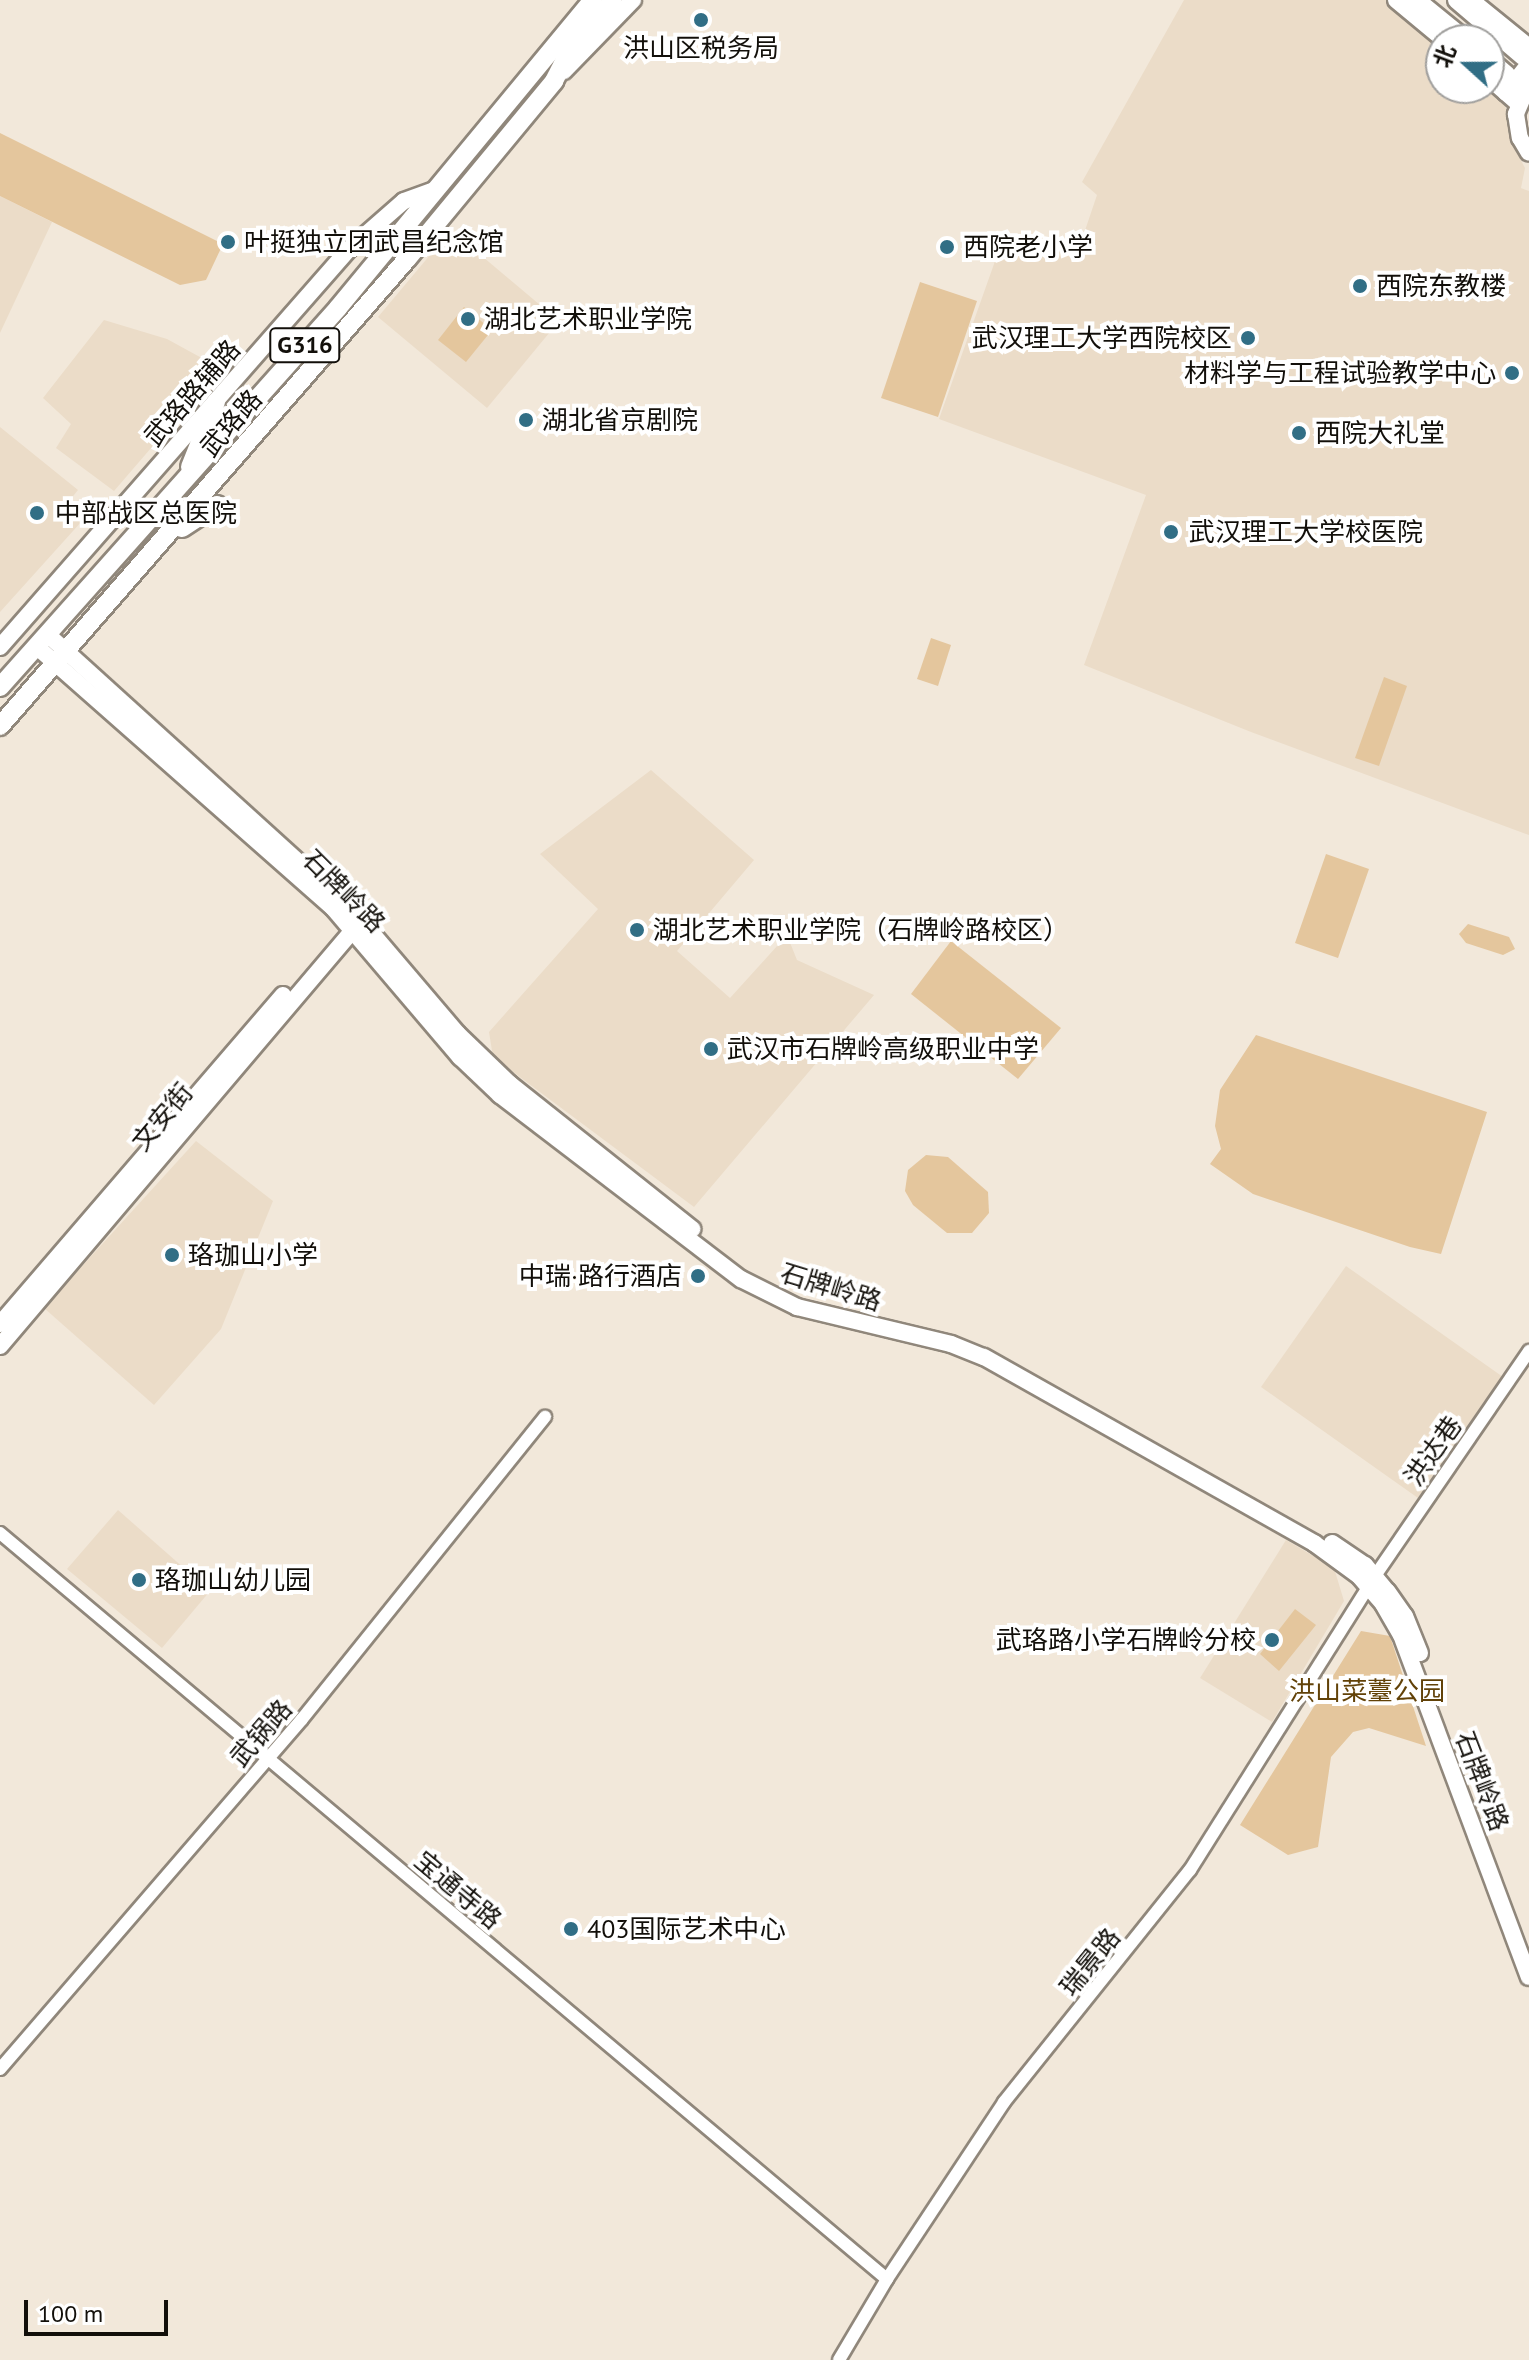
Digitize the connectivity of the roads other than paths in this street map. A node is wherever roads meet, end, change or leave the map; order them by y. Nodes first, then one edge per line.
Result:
1 (580, 0) edge
2 (593, 0) edge
3 (613, 0) edge
4 (633, 0) edge
5 (1396, 0) edge
6 (1416, 0) edge
7 (1441, 0) edge
8 (1457, 0) edge
9 (1471, 0) edge
10 (1425, 24) edge
11 (1445, 24) edge
12 (1470, 24) edge
13 (554, 48) junction
14 (1515, 72) edge
15 (554, 81) junction
16 (1529, 83) edge
17 (1529, 153) edge
18 (435, 190) junction
19 (216, 402) junction
20 (185, 480) junction
21 (217, 505) dead end
22 (160, 542) junction
23 (41, 640) junction
24 (0, 647) edge
25 (61, 658) junction
26 (0, 687) edge
27 (0, 726) edge
28 (354, 921) junction
29 (0, 1324) edge
30 (0, 1346) edge
31 (1529, 1351) edge
32 (545, 1417) dead end
33 (0, 1533) edge
34 (1372, 1581) junction
35 (268, 1759) junction
36 (1529, 1947) edge
37 (1529, 1977) edge
38 (0, 2069) edge
39 (887, 2279) junction
40 (839, 2360) edge

1 - 13 main road
2 - 13 highway, 武珞路 / G316
3 - 15 highway, 武珞路 / G316
4 - 15 main road
5 - 10 main road
6 - 11 highway
7 - 12 highway
8 - 14 highway
9 - 14 main road
13 - 18 highway, 武珞路 / G316
14 - 16 main road
14 - 17 main road
15 - 22 highway, 武珞路 / G316
18 - 19 main road, 武珞路辅路
18 - 20 highway, 武珞路 / G316
19 - 20 highway
19 - 24 main road, 武珞路辅路
20 - 23 highway, 武珞路 / G316
21 - 22 highway
22 - 25 highway, 武珞路 / G316
23 - 25 main road, 石牌岭路
23 - 26 highway, 武珞路 / G316
25 - 27 highway, 武珞路 / G316
25 - 28 main road, 石牌岭路
28 - 29 main road, 文安街
28 - 30 main road, 文安街
28 - 34 main road, 石牌岭路
31 - 34 street, 洪达巷
32 - 35 street, 武锅路
33 - 35 street, 宝通寺路
34 - 36 main road, 石牌岭路
34 - 37 main road, 石牌岭路
34 - 39 street, 瑞景路
35 - 38 street, 武锅路
35 - 39 street, 宝通寺路
39 - 40 street, 瑞景路

